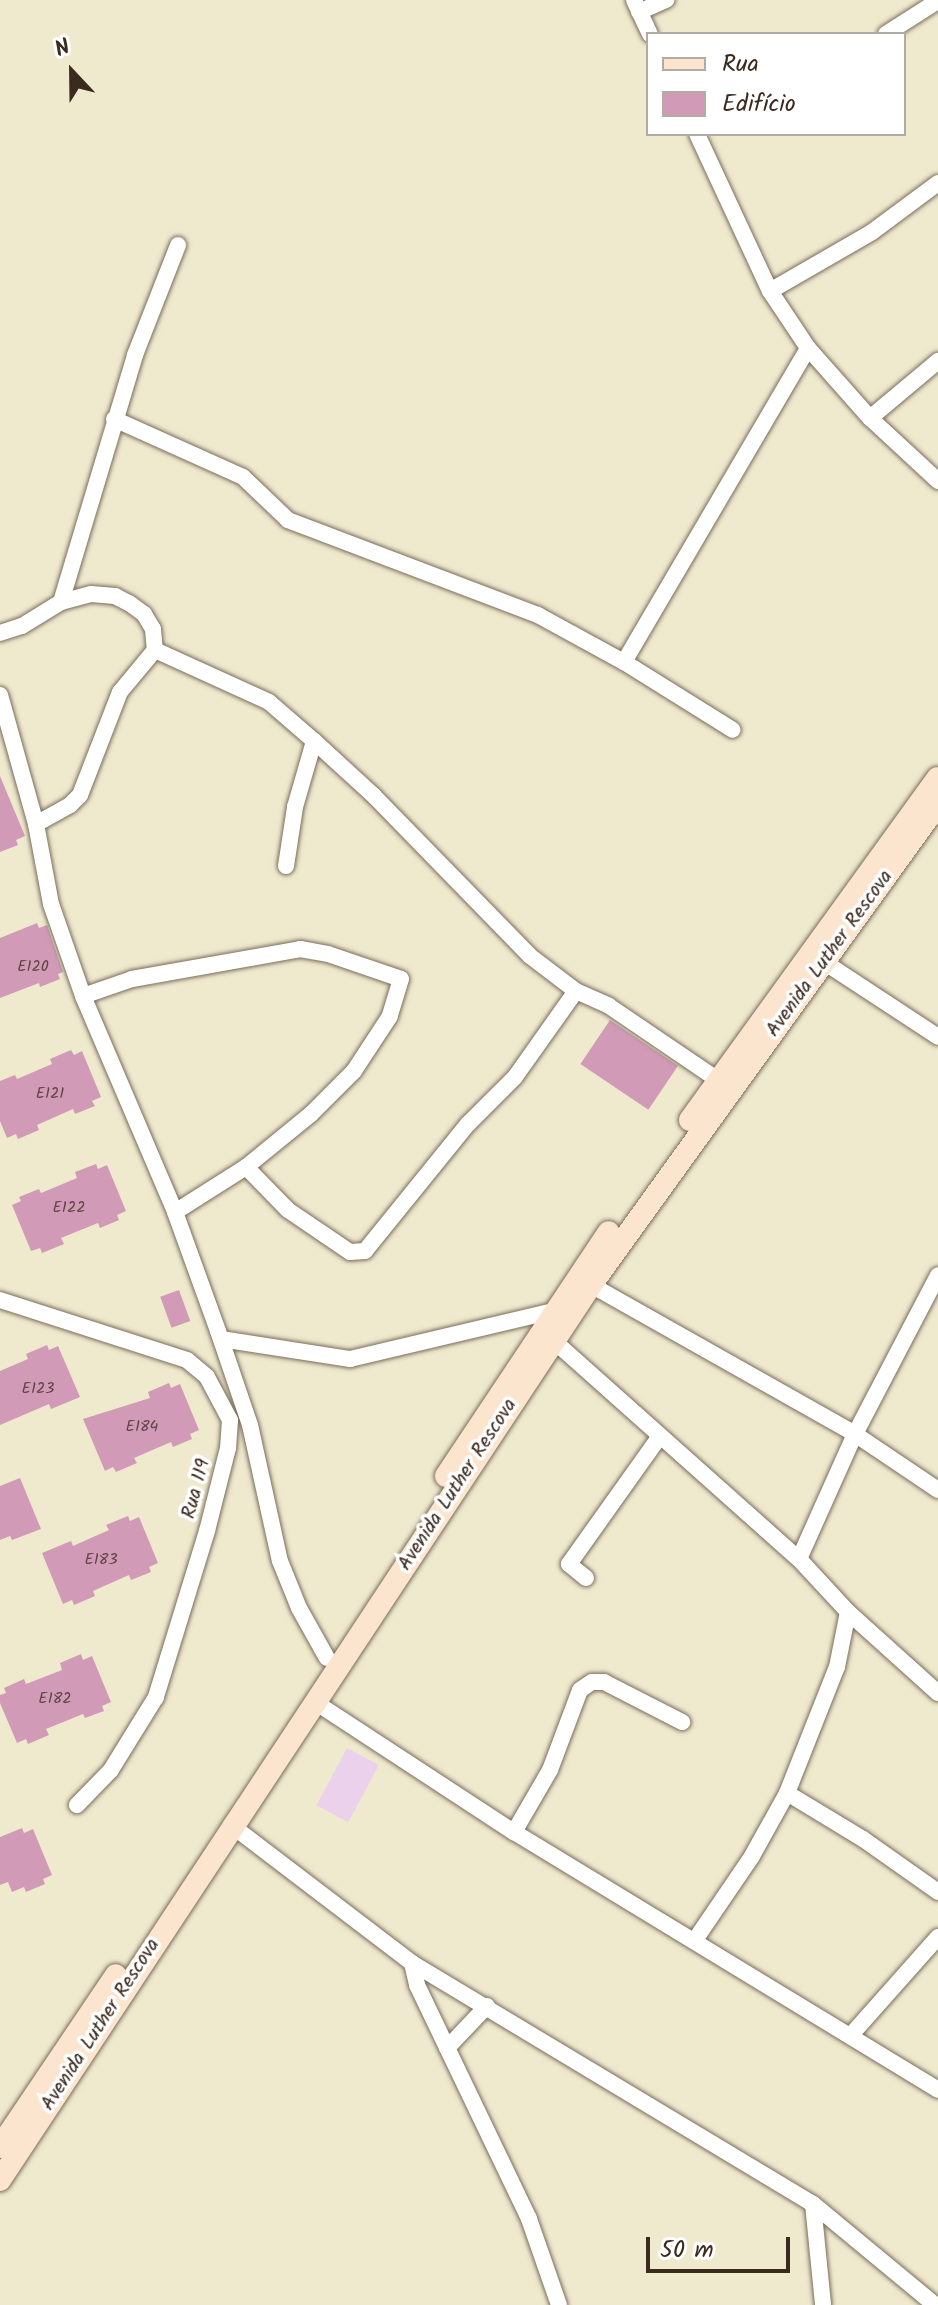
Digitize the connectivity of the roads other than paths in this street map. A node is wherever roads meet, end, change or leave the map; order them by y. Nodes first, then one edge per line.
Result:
1 (666, 0) edge
2 (933, 5) edge
3 (636, 6) edge
4 (649, 32) edge
5 (889, 32) edge
6 (699, 136) edge
7 (938, 183) edge
8 (178, 245) dead end
9 (770, 291) junction
10 (808, 348) junction
11 (938, 361) edge
12 (870, 418) junction
13 (114, 419) junction
14 (938, 481) edge
15 (61, 602) junction
16 (0, 633) edge
17 (155, 650) junction
18 (624, 662) junction
19 (0, 695) edge
20 (733, 730) dead end
21 (314, 741) junction
22 (938, 778) edge
23 (938, 804) edge
24 (36, 824) junction
25 (286, 866) dead end
26 (824, 962) junction
27 (576, 991) junction
28 (83, 996) junction
29 (938, 1037) edge
30 (718, 1080) junction
31 (246, 1167) junction
32 (175, 1212) junction
33 (938, 1275) edge
34 (591, 1285) junction
35 (0, 1300) edge
36 (553, 1311) junction
37 (221, 1339) junction
38 (554, 1341) junction
39 (855, 1434) junction
40 (660, 1436) junction
41 (938, 1490) edge
42 (799, 1559) junction
43 (586, 1578) dead end
44 (848, 1612) junction
45 (327, 1658) junction
46 (938, 1693) edge
47 (315, 1702) junction
48 (682, 1722) dead end
49 (787, 1793) junction
50 (77, 1805) dead end
51 (231, 1825) junction
52 (514, 1832) junction
53 (938, 1892) edge
54 (938, 1937) edge
55 (695, 1940) junction
56 (412, 1963) junction
57 (487, 2006) junction
58 (851, 2035) junction
59 (447, 2048) junction
60 (938, 2090) edge
61 (0, 2147) edge
62 (0, 2180) edge
63 (813, 2204) junction
64 (559, 2305) edge
65 (823, 2305) edge
66 (935, 2305) edge

1 - 3 street
2 - 5 street
3 - 4 street
6 - 9 street
7 - 9 street
8 - 13 street
9 - 10 street
10 - 12 street
10 - 18 street
11 - 12 street
12 - 14 street
13 - 15 street
13 - 18 street
15 - 16 street
15 - 17 street
17 - 21 street
17 - 24 street
18 - 20 street
19 - 24 street
21 - 25 street
21 - 27 street
22 - 30 main road, Avenida Luther Rescova
23 - 26 main road, Avenida Luther Rescova
24 - 28 street
26 - 29 street
26 - 34 main road, Avenida Luther Rescova
27 - 30 street
27 - 31 street
28 - 31 street
28 - 32 street
30 - 36 main road, Avenida Luther Rescova
31 - 32 street
32 - 37 street
33 - 39 street
34 - 38 main road, Avenida Luther Rescova
34 - 39 street
35 - 50 street, Rua 119
36 - 37 street
36 - 45 main road, Avenida Luther Rescova
37 - 45 street
38 - 40 street
38 - 47 main road, Avenida Luther Rescova
39 - 41 street
39 - 42 street
40 - 42 street
40 - 43 street
42 - 44 street
44 - 46 street
44 - 49 street
45 - 61 main road, Avenida Luther Rescova
47 - 51 main road, Avenida Luther Rescova
47 - 52 street
48 - 52 street
49 - 53 street
49 - 55 street
51 - 56 street
51 - 62 main road, Avenida Luther Rescova
52 - 55 street
54 - 58 street
55 - 58 street
56 - 57 street
56 - 59 street
57 - 59 street
57 - 63 street
58 - 60 street
59 - 64 street
63 - 65 street
63 - 66 street

